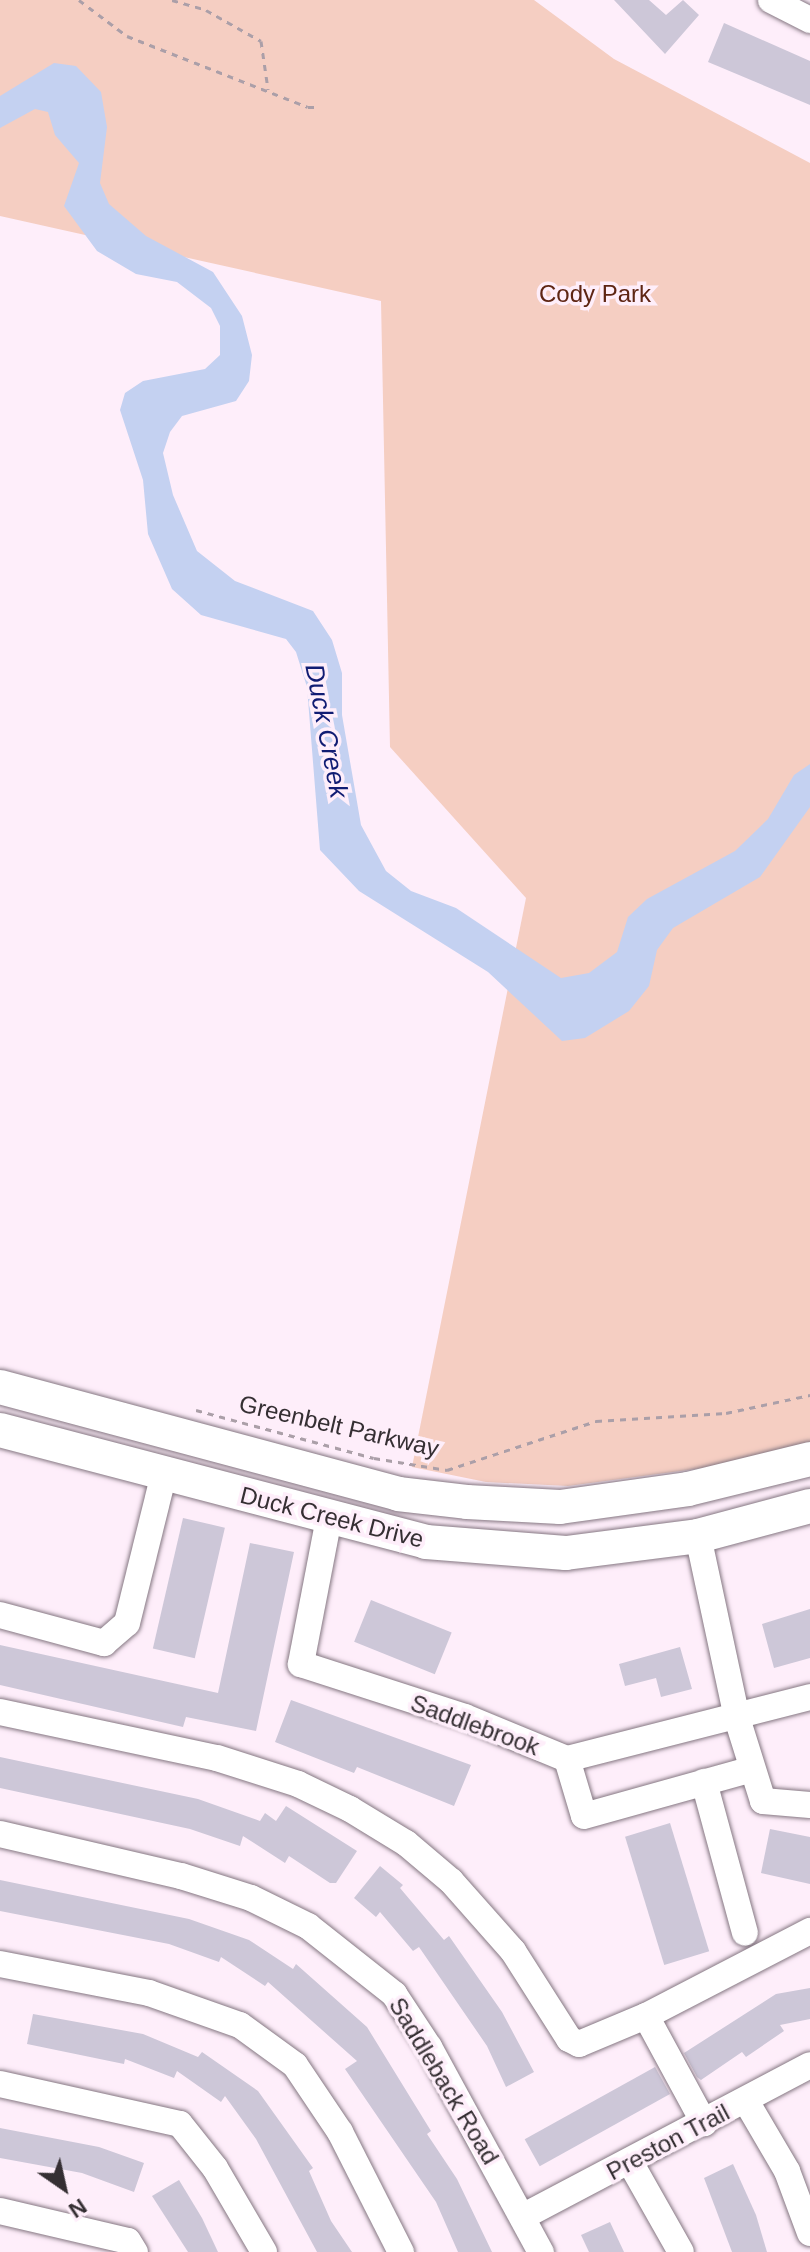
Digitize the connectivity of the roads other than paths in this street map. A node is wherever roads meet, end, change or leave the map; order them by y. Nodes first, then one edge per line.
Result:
1 (771, 0) edge
2 (810, 20) edge
3 (0, 1387) edge
4 (0, 1430) edge
5 (810, 1459) edge
6 (164, 1474) junction
7 (337, 1477) junction
8 (688, 1489) junction
9 (810, 1506) edge
10 (329, 1518) junction
11 (698, 1536) junction
12 (0, 1615) edge
13 (810, 1697) edge
14 (0, 1712) edge
15 (737, 1718) junction
16 (567, 1759) junction
17 (752, 1769) junction
18 (704, 1782) junction
19 (810, 1805) edge
20 (0, 1834) edge
21 (810, 1931) edge
22 (745, 1933) dead end
23 (0, 1964) edge
24 (646, 2016) junction
25 (810, 2065) edge
26 (0, 2084) edge
27 (746, 2101) junction
28 (704, 2123) junction
29 (630, 2162) junction
30 (0, 2211) edge
31 (524, 2216) junction
32 (807, 2216) edge
33 (135, 2252) edge
34 (264, 2252) edge
35 (401, 2252) edge
36 (541, 2252) edge
37 (681, 2252) edge

1 - 2 street
3 - 7 main road, Duck Creek Drive
4 - 6 main road, Duck Creek Drive
5 - 8 main road, Duck Creek Drive
6 - 10 main road, Duck Creek Drive
6 - 12 street
7 - 8 main road, Duck Creek Drive
7 - 10 main road
8 - 11 main road
9 - 11 main road, Duck Creek Drive
10 - 11 main road, Duck Creek Drive
10 - 16 street, Saddlebrook
11 - 15 street
13 - 15 street
14 - 24 street
15 - 16 street
15 - 17 street
16 - 18 street, Saddlebrook
17 - 18 street, Saddlebrook
17 - 19 street
18 - 22 street
20 - 31 street, Saddleback Road
21 - 24 street
23 - 35 street
24 - 28 street
25 - 27 street, Preston Trail
26 - 34 street
27 - 28 street, Preston Trail
27 - 32 street
28 - 29 street, Preston Trail
29 - 31 street, Preston Trail
29 - 37 street
30 - 33 street
31 - 36 street, Saddleback Road

